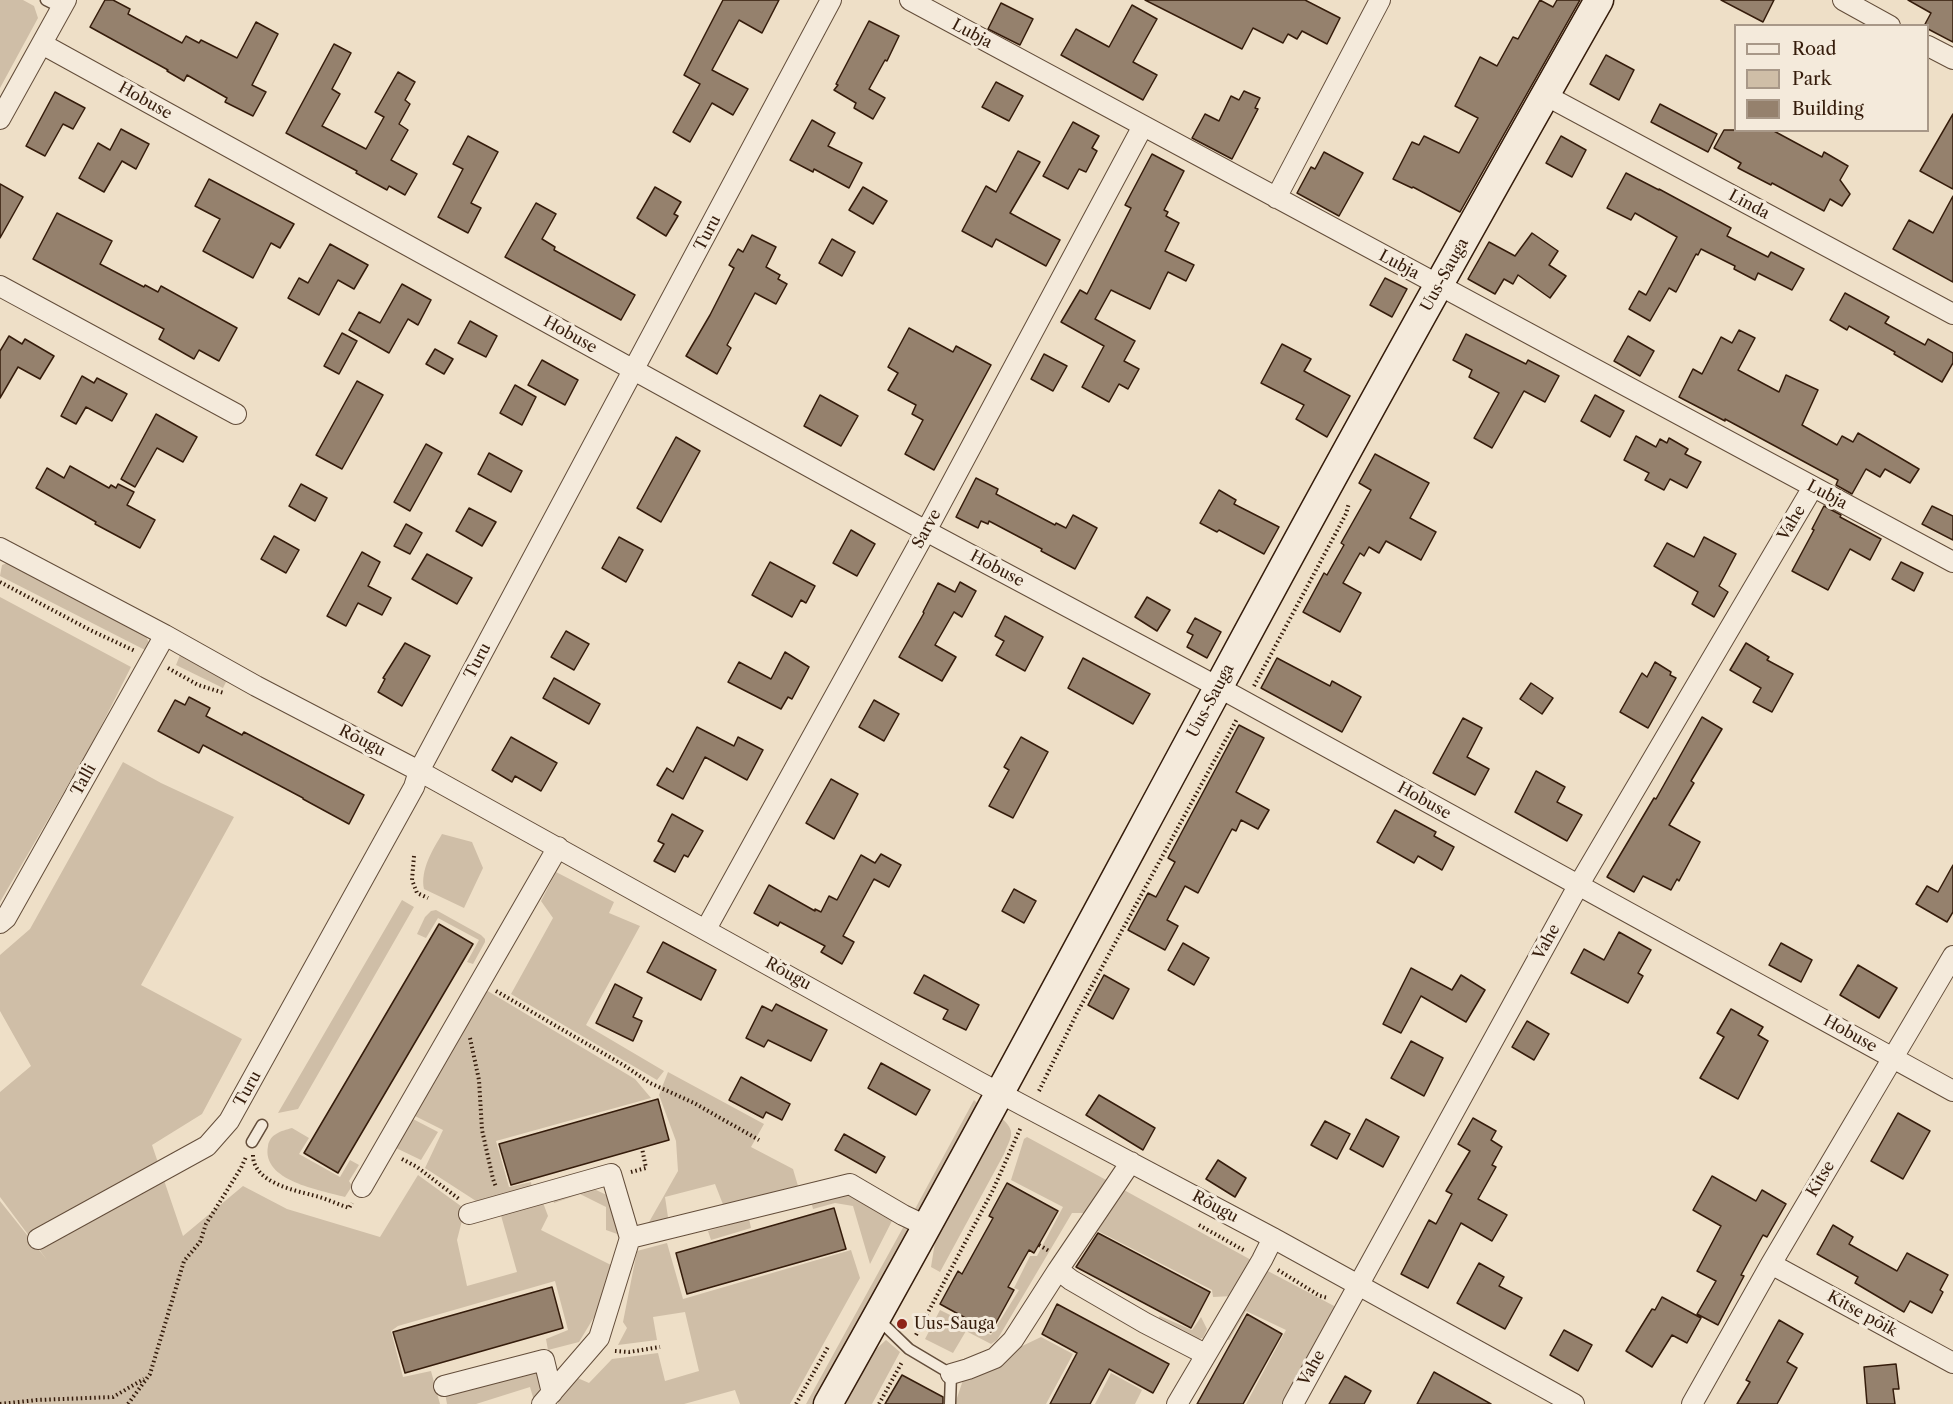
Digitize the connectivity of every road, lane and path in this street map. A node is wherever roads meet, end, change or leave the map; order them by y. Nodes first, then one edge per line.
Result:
1 (831, 0) edge
2 (910, 0) edge
3 (1599, 0) edge
4 (1843, 0) edge
5 (1377, 1) edge
6 (58, 3) edge
7 (1886, 24) edge
8 (42, 44) junction
9 (1929, 47) edge
10 (1953, 59) edge
11 (1545, 95) junction
12 (0, 119) edge
13 (1143, 126) junction
14 (1276, 198) junction
15 (0, 286) edge
16 (1438, 286) junction
17 (1953, 315) edge
18 (635, 370) junction
19 (236, 414) dead end
20 (1813, 487) junction
21 (1350, 498) dead end
22 (926, 531) junction
23 (0, 548) edge
24 (1953, 562) edge
25 (165, 635) junction
26 (1218, 687) junction
27 (1245, 703) junction
28 (419, 771) junction
29 (558, 847) junction
30 (414, 856) dead end
31 (1578, 886) junction
32 (428, 898) dead end
33 (0, 923) edge
34 (706, 929) junction
35 (1953, 956) edge
36 (480, 982) junction
37 (454, 1026) junction
38 (1893, 1058) junction
39 (1953, 1091) edge
40 (1001, 1093) junction
41 (1030, 1109) junction
42 (262, 1125) dead end
43 (759, 1140) dead end
44 (252, 1142) junction
45 (384, 1148) junction
46 (642, 1148) dead end
47 (1131, 1162) junction
48 (612, 1178) junction
49 (362, 1187) joint
50 (504, 1204) junction
51 (469, 1214) joint
52 (926, 1226) junction
53 (630, 1238) junction
54 (1273, 1238) junction
55 (38, 1239) dead end
56 (1771, 1264) junction
57 (1058, 1270) junction
58 (1358, 1285) junction
59 (876, 1318) junction
60 (595, 1343) junction
61 (660, 1347) dead end
62 (909, 1349) junction
63 (1205, 1354) junction
64 (1953, 1363) edge
65 (951, 1374) junction
66 (147, 1377) junction
67 (444, 1386) dead end
68 (549, 1400) edge
69 (0, 1404) edge
70 (128, 1404) edge
71 (828, 1404) edge
72 (879, 1404) edge
73 (950, 1404) edge
74 (1177, 1404) edge
75 (1293, 1404) edge
76 (1574, 1404) edge
77 (1692, 1404) edge

1 - 18 street, Turu
2 - 13 street, Lubja
3 - 11 street, Uus-Sauga
4 - 7 street
5 - 14 street
6 - 8 street
8 - 12 street
8 - 18 street, Hobuse
9 - 10 street
11 - 16 street, Uus-Sauga
11 - 17 street, Linda
13 - 14 street, Lubja
13 - 22 street, Sarve
14 - 16 street, Lubja
15 - 19 street
16 - 20 street, Lubja
16 - 26 street, Uus-Sauga
18 - 22 street, Hobuse
18 - 28 street, Turu
20 - 24 street, Lubja
20 - 31 street, Vahe
21 - 27 path
22 - 26 street, Hobuse
22 - 34 street, Sarve
23 - 25 street, Rõugu
25 - 28 street, Rõugu
25 - 33 street, Talli
26 - 27 street, Hobuse
26 - 40 street, Uus-Sauga
27 - 31 street, Hobuse
27 - 41 path
28 - 29 street, Rõugu
28 - 55 street, Turu
29 - 34 street, Rõugu
29 - 36 street
30 - 32 path
31 - 38 street, Hobuse
31 - 58 street, Vahe
34 - 40 street, Rõugu
35 - 38 street, Kitse
36 - 37 street
36 - 43 path
37 - 45 street
37 - 50 path
38 - 39 street, Hobuse
38 - 56 street, Kitse
40 - 41 street, Rõugu
40 - 52 street, Uus-Sauga
41 - 47 street, Rõugu
41 - 62 path
42 - 44 lane
44 - 49 path
44 - 66 path
45 - 49 street
45 - 51 path
46 - 48 path
47 - 54 street, Rõugu
47 - 57 street
48 - 50 street
48 - 53 street
50 - 51 street
52 - 53 street
52 - 59 street, Uus-Sauga
53 - 60 street
54 - 58 street, Rõugu
54 - 63 street
56 - 64 street, Kitse põik
56 - 77 street, Kitse
57 - 63 street
57 - 65 street
58 - 75 street, Vahe
58 - 76 street, Rõugu
59 - 62 lane
59 - 71 street, Uus-Sauga
60 - 61 path
60 - 68 street
62 - 65 lane
62 - 72 path
63 - 74 street
65 - 73 lane
66 - 69 path
66 - 70 path
67 - 68 street

